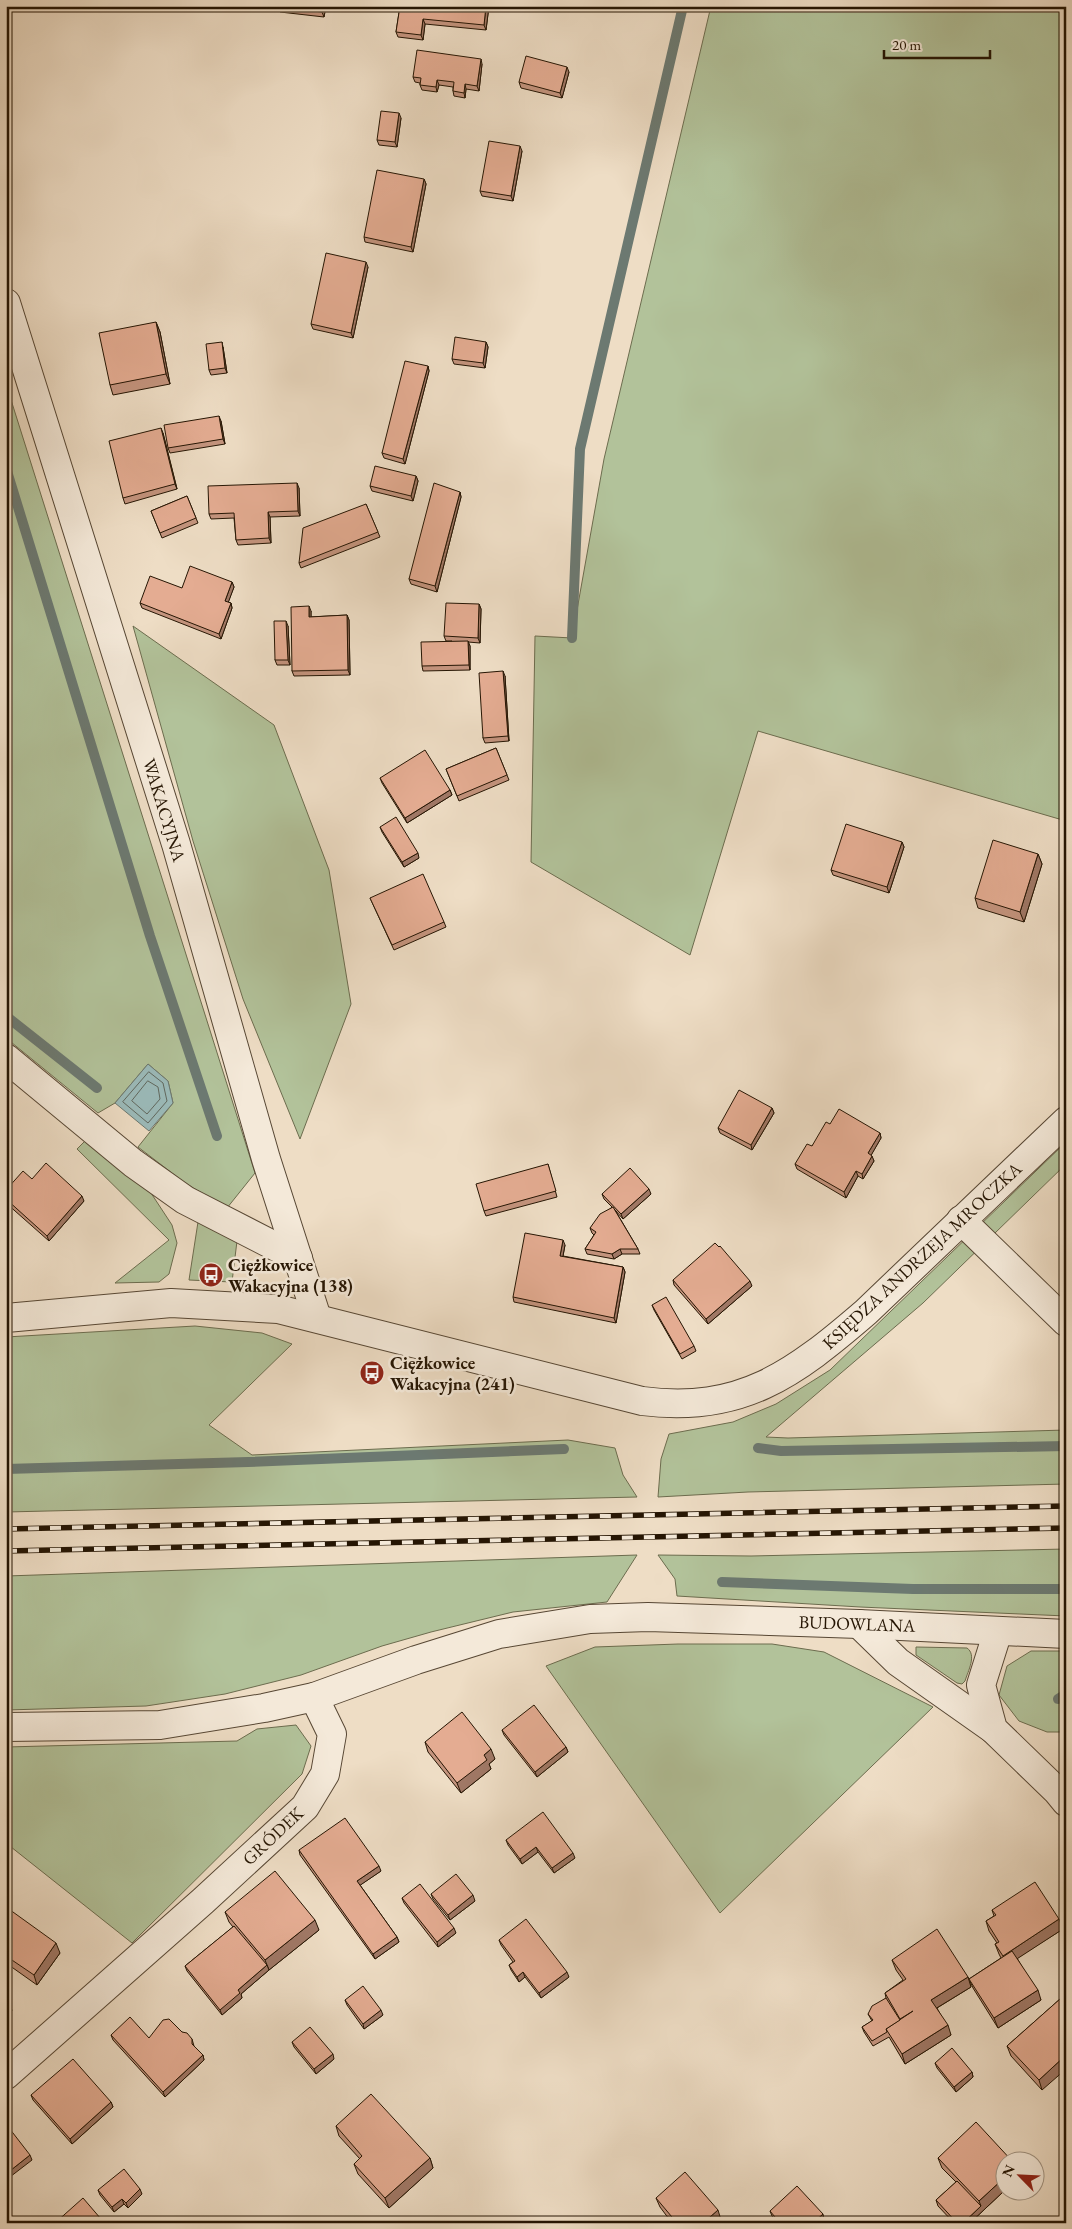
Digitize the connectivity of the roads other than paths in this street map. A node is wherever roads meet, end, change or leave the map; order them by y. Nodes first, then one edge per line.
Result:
1 (6, 303) edge
2 (6, 1058) edge
3 (1066, 1122) edge
4 (961, 1220) junction
5 (298, 1258) junction
6 (6, 1318) edge
7 (317, 1318) junction
8 (1066, 1322) edge
9 (859, 1624) junction
10 (998, 1631) junction
11 (1066, 1634) edge
12 (314, 1698) junction
13 (6, 1727) edge
14 (993, 1729) junction
15 (1066, 1802) edge
16 (6, 2075) edge

1 - 5 street, WAKACYJNA
2 - 5 street
3 - 4 street, KSIĘDZA ANDRZEJA MROCZKA
4 - 7 street, KSIĘDZA ANDRZEJA MROCZKA
4 - 8 street
5 - 7 street, WAKACYJNA
6 - 7 street, KSIĘDZA ANDRZEJA MROCZKA
9 - 10 street, BUDOWLANA
9 - 12 street, BUDOWLANA
9 - 14 street
10 - 11 street, BUDOWLANA
10 - 14 street
12 - 13 street
12 - 16 street, GRÓDEK
14 - 15 street

